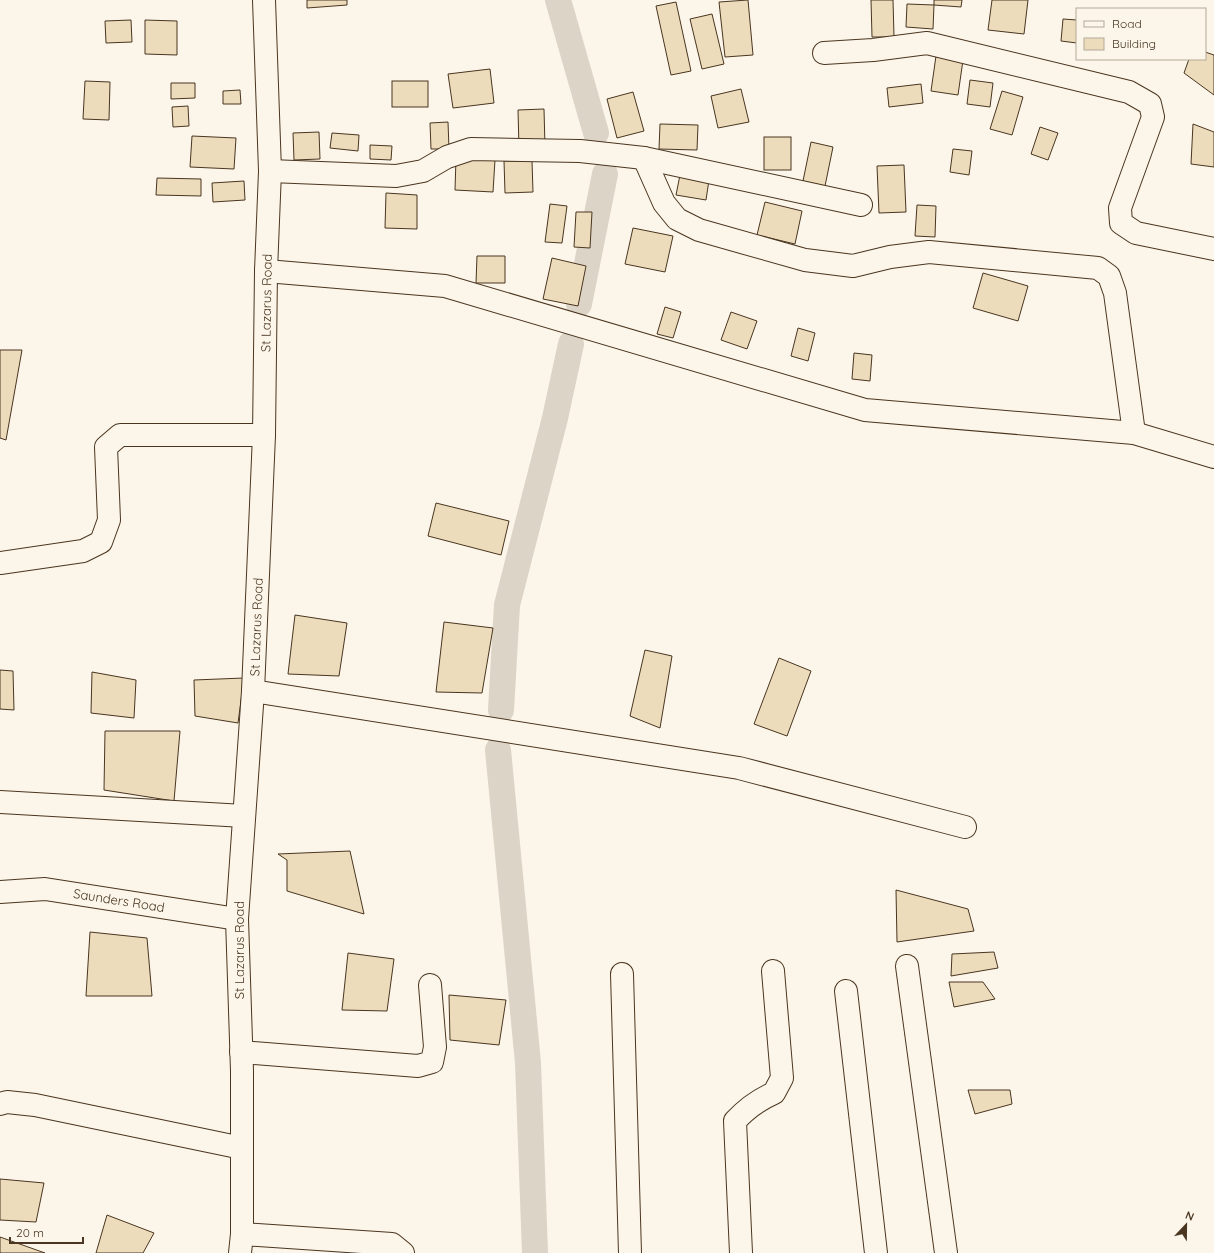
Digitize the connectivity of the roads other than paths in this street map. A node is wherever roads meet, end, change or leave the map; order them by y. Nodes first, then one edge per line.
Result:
1 (264, 0) edge
2 (824, 53) dead end
3 (644, 158) junction
4 (270, 170) junction
5 (861, 206) dead end
6 (1214, 249) edge
7 (266, 271) junction
8 (1134, 433) junction
9 (264, 435) junction
10 (1214, 457) edge
11 (0, 563) edge
12 (253, 691) junction
13 (0, 802) edge
14 (244, 816) junction
15 (965, 827) dead end
16 (0, 892) edge
17 (237, 919) junction
18 (907, 966) dead end
19 (773, 972) dead end
20 (622, 974) dead end
21 (430, 985) dead end
22 (846, 990) dead end
23 (241, 1052) junction
24 (0, 1104) edge
25 (242, 1148) junction
26 (241, 1243) edge
27 (403, 1253) edge
28 (630, 1253) edge
29 (741, 1253) edge
30 (876, 1253) edge
31 (946, 1253) edge

1 - 4 street, St Lazarus Road
2 - 6 street
3 - 4 street
3 - 5 street
3 - 8 street
4 - 7 street, St Lazarus Road
7 - 8 street
7 - 9 street, St Lazarus Road
8 - 10 street
9 - 11 street
9 - 12 street, St Lazarus Road
12 - 14 street, St Lazarus Road
12 - 15 street
13 - 14 street
14 - 17 street, St Lazarus Road
16 - 17 street, Saunders Road
17 - 23 street, St Lazarus Road
18 - 31 street
19 - 29 street
20 - 28 street
21 - 23 street
22 - 30 street
23 - 25 street, St Lazarus Road
24 - 25 street
25 - 26 street, St Lazarus Road
26 - 27 street

